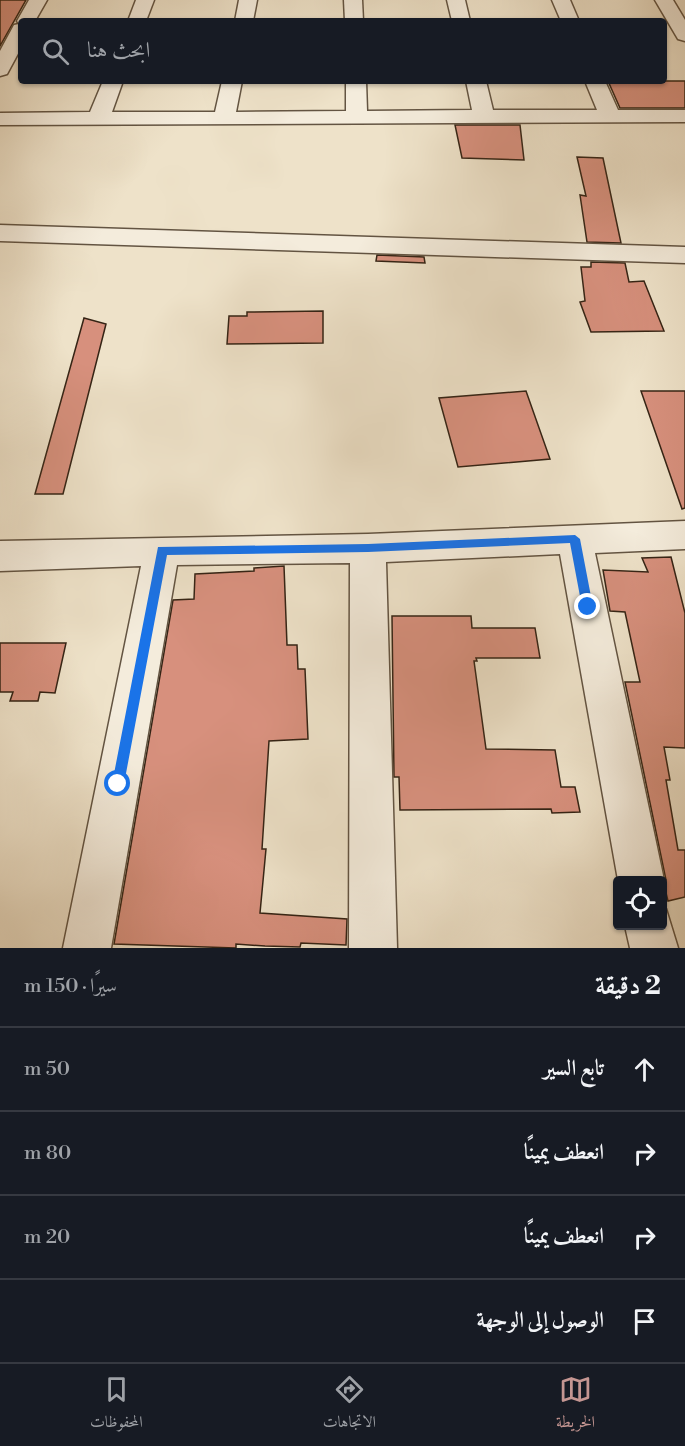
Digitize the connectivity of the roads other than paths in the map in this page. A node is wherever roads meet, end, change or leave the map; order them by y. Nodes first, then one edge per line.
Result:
1 (38, 0) edge
2 (145, 0) edge
3 (248, 0) edge
4 (353, 0) edge
5 (456, 0) edge
6 (561, 0) edge
7 (664, 0) edge
8 (28, 18) edge
9 (138, 18) edge
10 (245, 18) edge
11 (354, 18) edge
12 (460, 18) edge
13 (569, 18) edge
14 (18, 35) edge
15 (685, 35) edge
16 (0, 70) edge
17 (112, 84) edge
18 (231, 84) edge
19 (356, 84) edge
20 (477, 84) edge
21 (596, 84) edge
22 (610, 116) junction
23 (685, 116) edge
24 (99, 117) junction
25 (224, 117) junction
26 (484, 117) junction
27 (357, 118) junction
28 (0, 119) edge
29 (0, 233) edge
30 (685, 255) edge
31 (685, 535) edge
32 (575, 539) junction
33 (368, 548) junction
34 (162, 550) junction
35 (0, 556) edge
36 (640, 876) edge
37 (650, 930) edge
38 (87, 948) edge
39 (373, 948) edge
40 (654, 948) edge

1 - 8 street
2 - 9 street
3 - 10 street
4 - 11 street
5 - 12 street
6 - 13 street
7 - 15 street
14 - 16 street
17 - 24 street
18 - 25 street
19 - 27 street
20 - 26 street
21 - 22 street
22 - 23 street
22 - 26 street
24 - 25 street
24 - 28 street
25 - 27 street
26 - 27 street
29 - 30 street
31 - 32 street
32 - 33 street
32 - 36 street
33 - 34 street
33 - 39 street
34 - 35 street
34 - 38 street
37 - 40 street

